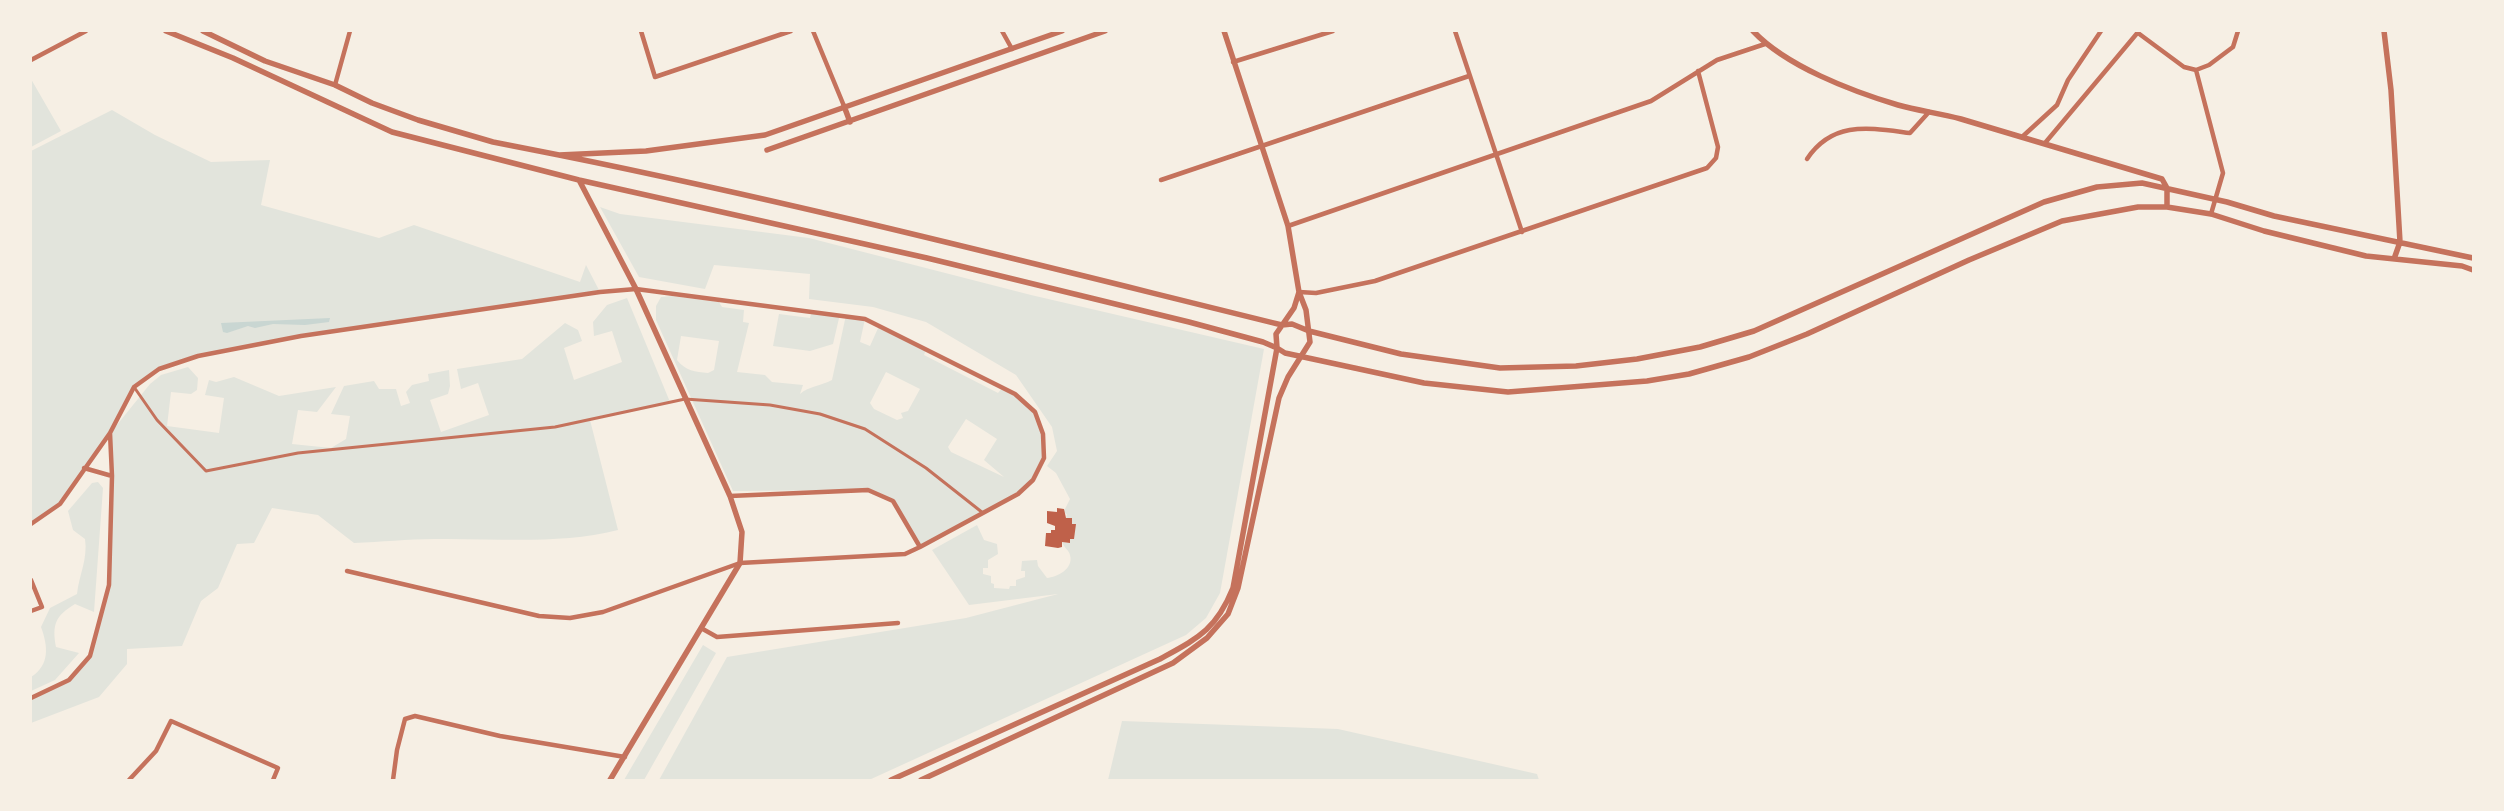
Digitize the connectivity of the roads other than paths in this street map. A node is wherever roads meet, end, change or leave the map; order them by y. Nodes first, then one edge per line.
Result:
1 (86, 31) edge
2 (166, 31) edge
3 (203, 31) edge
4 (350, 31) edge
5 (640, 31) edge
6 (791, 31) edge
7 (813, 31) edge
8 (1002, 31) edge
9 (1062, 31) edge
10 (1105, 31) edge
11 (1224, 31) edge
12 (1333, 31) edge
13 (1455, 31) edge
14 (1753, 31) edge
15 (2101, 31) edge
16 (2238, 31) edge
17 (2384, 31) edge
18 (2138, 32) edge
19 (1765, 44) junction
20 (1012, 49) junction
21 (31, 60) edge
22 (1233, 62) junction
23 (2196, 70) junction
24 (1698, 71) junction
25 (1469, 76) junction
26 (335, 84) junction
27 (844, 106) junction
28 (1929, 112) junction
29 (850, 122) junction
30 (2022, 137) junction
31 (2045, 143) junction
32 (1262, 145) junction
33 (767, 150) dead end
34 (559, 155) junction
35 (1497, 155) junction
36 (1807, 159) dead end
37 (579, 180) junction
38 (1161, 180) dead end
39 (2167, 188) junction
40 (2216, 199) junction
41 (2167, 207) junction
42 (2210, 214) junction
43 (1288, 226) junction
44 (1522, 232) junction
45 (2400, 242) junction
46 (2473, 258) edge
47 (2394, 259) junction
48 (2473, 270) edge
49 (636, 289) junction
50 (1299, 292) junction
51 (1282, 325) junction
52 (1309, 331) junction
53 (1276, 348) junction
54 (1303, 356) junction
55 (134, 387) junction
56 (685, 399) junction
57 (110, 434) junction
58 (84, 468) junction
59 (112, 476) junction
60 (730, 496) junction
61 (983, 514) junction
62 (31, 524) edge
63 (920, 547) junction
64 (740, 563) junction
65 (347, 572) dead end
66 (31, 580) edge
67 (31, 611) edge
68 (898, 623) dead end
69 (701, 628) junction
70 (31, 698) edge
71 (625, 757) junction
72 (129, 780) edge
73 (273, 780) edge
74 (393, 780) edge
75 (610, 780) edge
76 (891, 780) edge
77 (920, 780) edge

1 - 21 street
2 - 37 street
3 - 26 street
4 - 26 street
5 - 6 street
7 - 27 street
8 - 20 street
9 - 20 street
10 - 29 street
11 - 22 street
12 - 22 street
13 - 25 street
14 - 19 street
15 - 30 street
16 - 23 street
17 - 45 street
18 - 23 street
18 - 31 street
19 - 24 street
19 - 28 street
20 - 27 street
22 - 32 street
23 - 40 street
24 - 35 street
24 - 44 street
25 - 32 street
25 - 35 street
26 - 34 street
27 - 29 street
27 - 34 street
28 - 30 street
28 - 36 street
29 - 33 street
30 - 31 street
31 - 39 street
32 - 38 street
32 - 43 street
34 - 51 street
35 - 43 street
35 - 44 street
37 - 49 street
37 - 53 street
39 - 40 street
39 - 41 street
39 - 52 street
40 - 42 street
40 - 45 street
41 - 42 street
41 - 54 street
42 - 47 street
43 - 50 street
44 - 50 street
45 - 46 street
45 - 47 street
47 - 48 street
49 - 55 street
49 - 56 street
49 - 61 street
50 - 51 street
50 - 52 street
51 - 52 street
51 - 53 street
52 - 54 street
53 - 54 street
53 - 76 street
54 - 77 street
55 - 56 street
55 - 57 street
56 - 60 street
56 - 61 street
57 - 58 street
57 - 59 street
58 - 59 street
58 - 62 street
59 - 70 street
60 - 63 street
60 - 64 street
61 - 63 street
63 - 64 street
64 - 65 street
64 - 69 street
66 - 67 street
68 - 69 street
69 - 71 street
71 - 74 street
71 - 75 street
72 - 73 street

